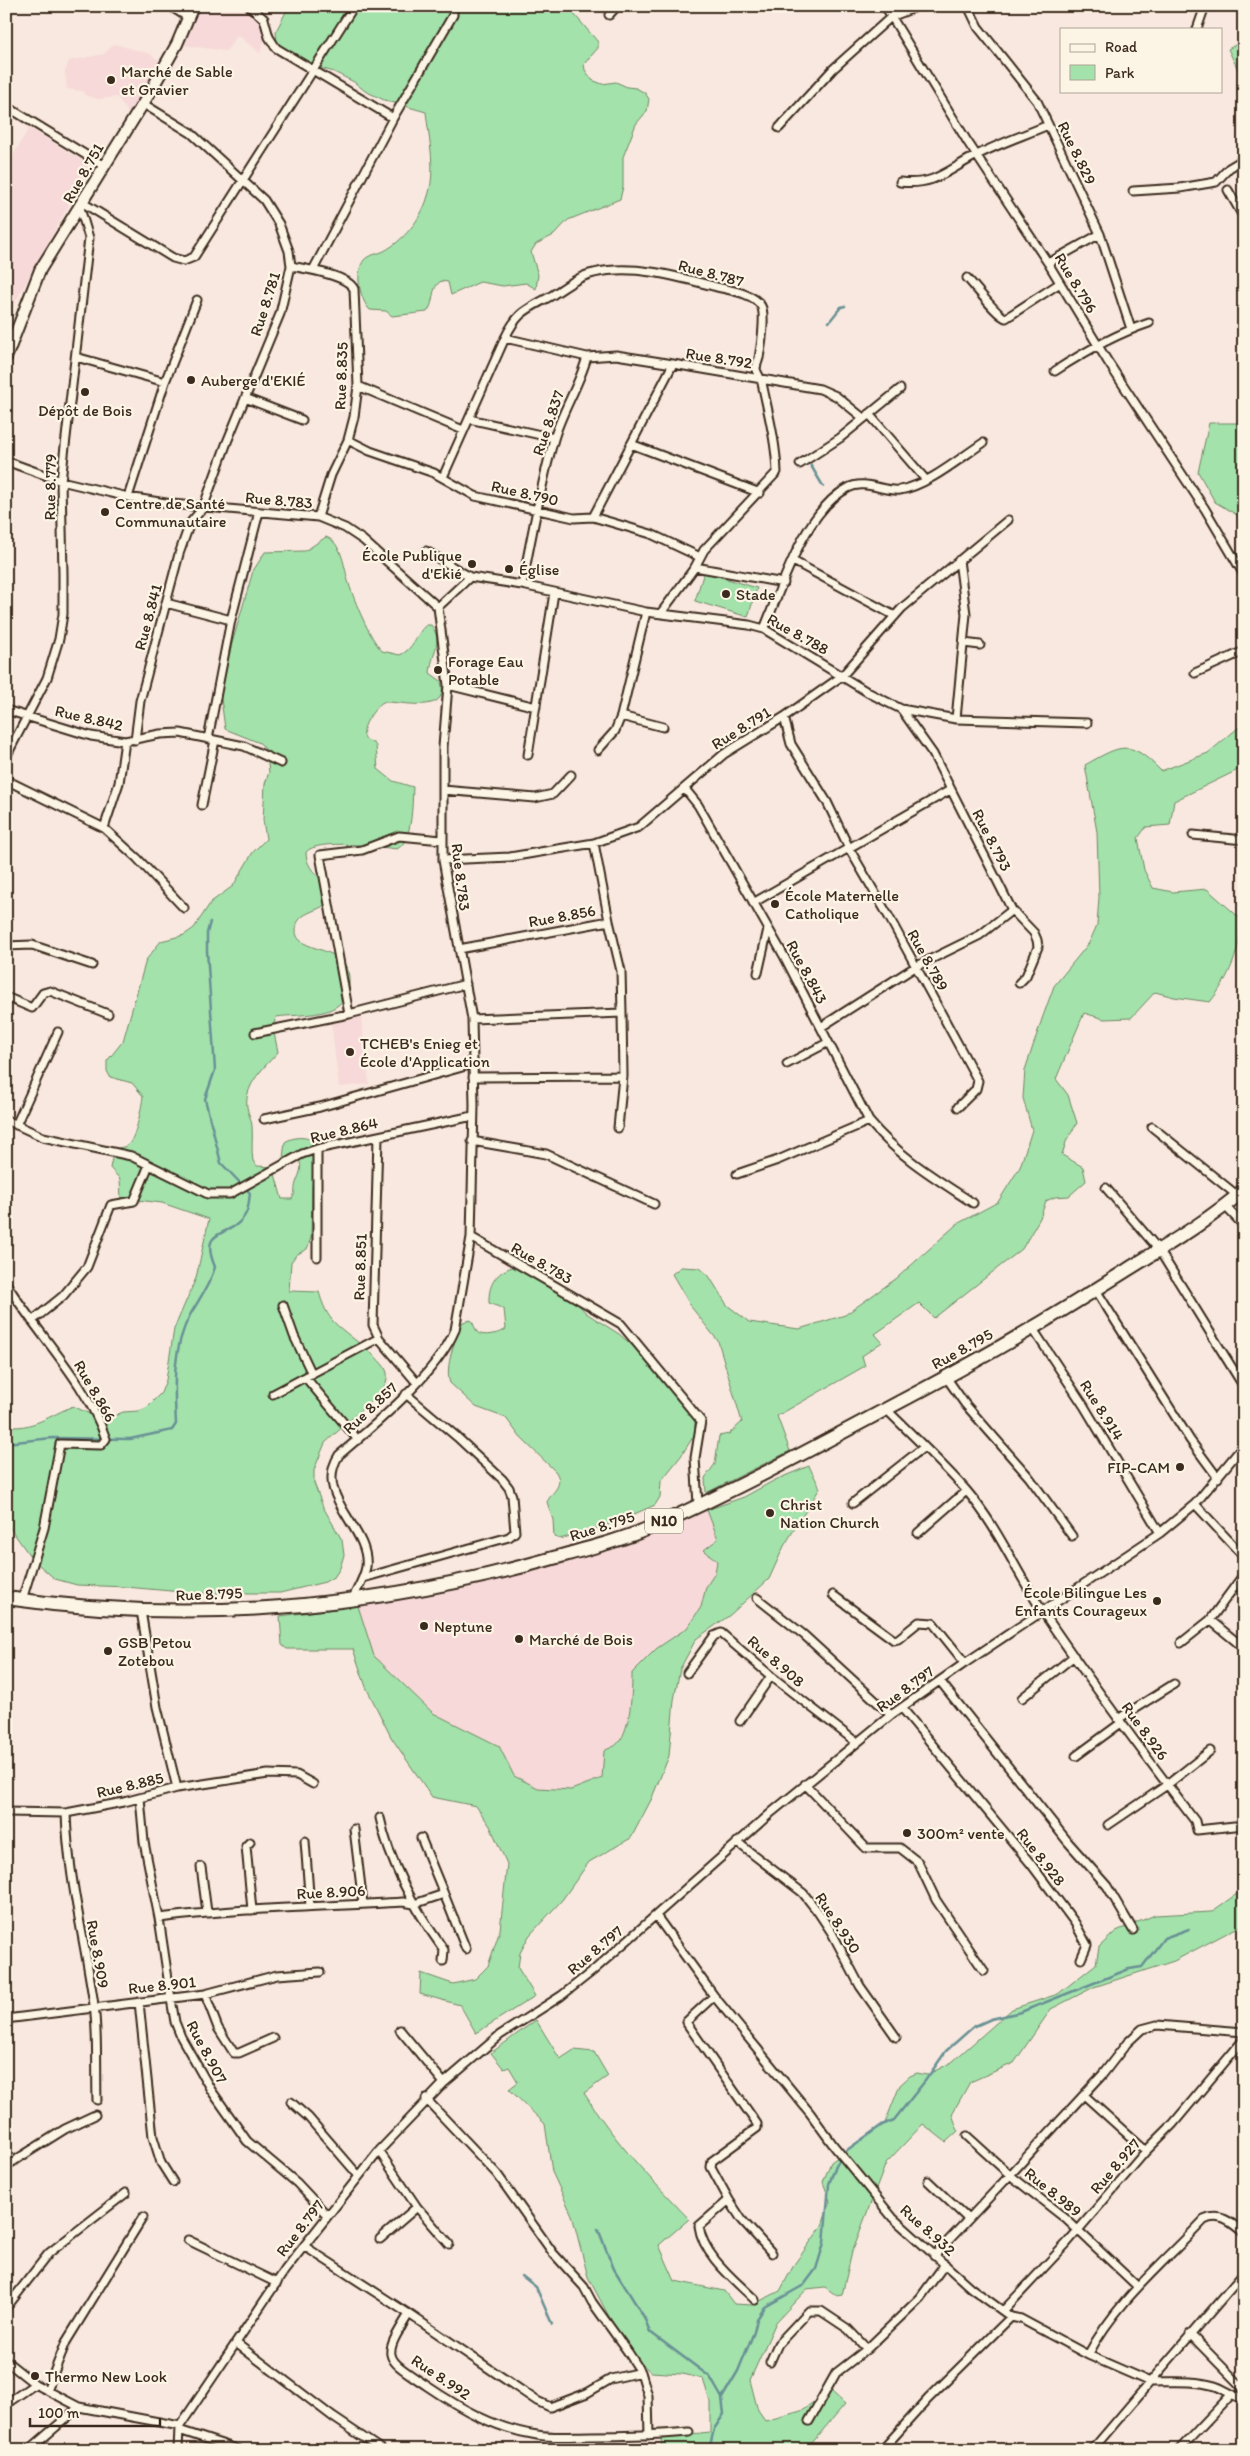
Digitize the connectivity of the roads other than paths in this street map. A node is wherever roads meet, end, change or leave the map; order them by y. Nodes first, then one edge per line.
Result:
1 (170, 6) edge
2 (193, 6) edge
3 (249, 6) edge
4 (354, 6) edge
5 (453, 6) edge
6 (617, 6) edge
7 (885, 6) edge
8 (919, 6) edge
9 (968, 6) edge
10 (1205, 6) edge
11 (609, 15) dead end
12 (891, 17) junction
13 (189, 18) junction
14 (1197, 28) edge
15 (313, 72) junction
16 (142, 103) junction
17 (6, 106) edge
18 (393, 118) junction
19 (1048, 125) junction
20 (779, 128) dead end
21 (977, 155) junction
22 (1244, 159) edge
23 (104, 166) junction
24 (242, 181) junction
25 (900, 182) dead end
26 (1228, 190) dead end
27 (1133, 191) dead end
28 (81, 206) junction
29 (1244, 218) edge
30 (1100, 234) junction
31 (1048, 263) junction
32 (291, 266) junction
33 (313, 270) junction
34 (967, 278) dead end
35 (1060, 283) junction
36 (197, 300) dead end
37 (1149, 323) dead end
38 (1131, 329) junction
39 (505, 338) junction
40 (1098, 347) junction
41 (76, 357) junction
42 (587, 357) junction
43 (6, 358) edge
44 (673, 364) junction
45 (1055, 371) dead end
46 (761, 379) junction
47 (165, 382) junction
48 (358, 386) junction
49 (900, 389) dead end
50 (245, 398) junction
51 (866, 416) junction
52 (469, 419) junction
53 (302, 420) dead end
54 (464, 430) junction
55 (554, 438) junction
56 (348, 440) junction
57 (983, 443) dead end
58 (632, 444) junction
59 (6, 461) edge
60 (800, 464) dead end
61 (443, 477) junction
62 (926, 480) junction
63 (61, 481) junction
64 (760, 493) junction
65 (128, 497) junction
66 (203, 508) junction
67 (536, 510) junction
68 (260, 512) junction
69 (318, 517) junction
70 (593, 517) junction
71 (1008, 520) dead end
72 (426, 551) dead end
73 (700, 557) junction
74 (959, 560) junction
75 (793, 561) junction
76 (695, 567) junction
77 (1244, 575) edge
78 (470, 577) junction
79 (784, 583) junction
80 (522, 585) junction
81 (554, 593) junction
82 (166, 603) junction
83 (438, 607) junction
84 (646, 612) junction
85 (660, 613) junction
86 (895, 616) junction
87 (231, 620) junction
88 (764, 629) junction
89 (964, 643) junction
90 (980, 645) dead end
91 (1244, 651) edge
92 (1195, 673) dead end
93 (842, 676) junction
94 (448, 685) junction
95 (536, 707) junction
96 (901, 709) junction
97 (6, 710) edge
98 (27, 716) junction
99 (621, 716) junction
100 (784, 717) junction
101 (956, 719) junction
102 (1087, 723) dead end
103 (663, 727) dead end
104 (135, 740) junction
105 (212, 740) junction
106 (125, 741) junction
107 (598, 750) dead end
108 (528, 755) dead end
109 (6, 757) edge
110 (281, 763) dead end
111 (571, 775) dead end
112 (6, 780) edge
113 (685, 789) junction
114 (443, 790) junction
115 (950, 790) junction
116 (202, 805) dead end
117 (104, 828) junction
118 (1193, 835) dead end
119 (442, 840) junction
120 (1244, 840) edge
121 (594, 843) junction
122 (850, 850) junction
123 (443, 860) junction
124 (754, 904) junction
125 (184, 908) dead end
126 (1012, 910) junction
127 (609, 921) junction
128 (768, 929) junction
129 (6, 946) edge
130 (459, 949) junction
131 (92, 965) dead end
132 (916, 967) junction
133 (758, 974) dead end
134 (1019, 983) dead end
135 (466, 984) junction
136 (6, 997) edge
137 (622, 1013) junction
138 (108, 1014) dead end
139 (349, 1014) junction
140 (472, 1019) junction
141 (821, 1027) junction
142 (58, 1032) dead end
143 (255, 1033) dead end
144 (827, 1043) junction
145 (473, 1064) junction
146 (787, 1064) dead end
147 (623, 1076) junction
148 (473, 1077) junction
149 (958, 1106) dead end
150 (473, 1116) junction
151 (264, 1119) dead end
152 (6, 1120) edge
153 (869, 1121) junction
154 (16, 1125) junction
155 (1152, 1127) dead end
156 (618, 1128) dead end
157 (378, 1137) junction
158 (472, 1141) junction
159 (317, 1149) junction
160 (149, 1165) junction
161 (737, 1174) dead end
162 (1106, 1188) dead end
163 (1241, 1193) edge
164 (973, 1203) dead end
165 (654, 1204) dead end
166 (1225, 1206) junction
167 (1244, 1226) edge
168 (471, 1237) junction
169 (1159, 1250) junction
170 (317, 1257) dead end
171 (6, 1283) edge
172 (1096, 1290) junction
173 (283, 1305) dead end
174 (32, 1321) junction
175 (1033, 1329) junction
176 (380, 1338) junction
177 (309, 1376) junction
178 (946, 1377) junction
179 (417, 1383) junction
180 (1244, 1387) edge
181 (274, 1394) dead end
182 (406, 1394) junction
183 (886, 1409) junction
184 (358, 1440) junction
185 (1244, 1445) edge
186 (924, 1447) junction
187 (1218, 1478) junction
188 (966, 1490) junction
189 (853, 1503) dead end
190 (698, 1504) junction
191 (1195, 1504) junction
192 (918, 1533) dead end
193 (1160, 1533) junction
194 (1072, 1536) dead end
195 (1244, 1557) edge
196 (1244, 1574) edge
197 (363, 1578) junction
198 (833, 1596) dead end
199 (6, 1598) edge
200 (756, 1598) dead end
201 (22, 1600) junction
202 (352, 1600) junction
203 (141, 1611) junction
204 (1043, 1611) junction
205 (1210, 1620) junction
206 (1181, 1643) dead end
207 (1244, 1648) edge
208 (1074, 1656) junction
209 (965, 1663) junction
210 (687, 1674) dead end
211 (770, 1676) junction
212 (940, 1681) junction
213 (1174, 1684) dead end
214 (1022, 1698) dead end
215 (902, 1708) junction
216 (891, 1715) junction
217 (740, 1721) dead end
218 (1119, 1721) junction
219 (856, 1742) junction
220 (1210, 1751) dead end
221 (1076, 1756) dead end
222 (313, 1784) dead end
223 (805, 1784) junction
224 (1167, 1785) junction
225 (177, 1788) junction
226 (140, 1798) junction
227 (6, 1812) edge
228 (66, 1813) junction
229 (380, 1818) dead end
230 (1108, 1825) dead end
231 (1244, 1825) edge
232 (354, 1829) dead end
233 (421, 1838) dead end
234 (305, 1841) dead end
235 (250, 1842) dead end
236 (738, 1842) junction
237 (202, 1867) dead end
238 (444, 1894) junction
239 (363, 1904) junction
240 (414, 1904) junction
241 (310, 1906) junction
242 (252, 1910) junction
243 (207, 1912) junction
244 (657, 1916) junction
245 (159, 1918) junction
246 (1133, 1930) dead end
247 (466, 1949) dead end
248 (1082, 1959) dead end
249 (443, 1961) dead end
250 (984, 1971) dead end
251 (320, 1972) dead end
252 (205, 1994) junction
253 (714, 1996) junction
254 (171, 1999) junction
255 (139, 2002) junction
256 (94, 2006) junction
257 (6, 2019) edge
258 (400, 2030) dead end
259 (1244, 2032) edge
260 (896, 2037) dead end
261 (273, 2038) dead end
262 (1243, 2041) edge
263 (444, 2083) junction
264 (1084, 2095) junction
265 (426, 2099) junction
266 (97, 2100) dead end
267 (291, 2102) dead end
268 (96, 2115) dead end
269 (967, 2136) dead end
270 (379, 2151) junction
271 (1146, 2151) junction
272 (6, 2166) edge
273 (1010, 2175) junction
274 (359, 2176) junction
275 (928, 2181) dead end
276 (173, 2182) dead end
277 (126, 2193) dead end
278 (728, 2200) junction
279 (417, 2206) junction
280 (327, 2216) junction
281 (142, 2217) dead end
282 (967, 2218) junction
283 (1078, 2231) junction
284 (1244, 2233) edge
285 (380, 2239) dead end
286 (188, 2240) dead end
287 (449, 2244) dead end
288 (304, 2246) junction
289 (772, 2252) dead end
290 (934, 2256) junction
291 (945, 2264) junction
292 (1244, 2273) edge
293 (277, 2283) junction
294 (1137, 2286) junction
295 (755, 2300) dead end
296 (6, 2308) edge
297 (1004, 2310) junction
298 (409, 2314) junction
299 (1011, 2317) junction
300 (1190, 2334) junction
301 (236, 2344) junction
302 (867, 2349) junction
303 (1088, 2355) junction
304 (6, 2361) edge
305 (770, 2362) dead end
306 (641, 2372) junction
307 (1150, 2382) junction
308 (35, 2384) junction
309 (47, 2390) junction
310 (1230, 2396) junction
311 (1244, 2399) edge
312 (6, 2404) edge
313 (79, 2407) junction
314 (809, 2421) dead end
315 (179, 2428) junction
316 (689, 2432) dead end
317 (648, 2435) junction
318 (29, 2450) edge
319 (178, 2450) edge
320 (240, 2450) edge
321 (382, 2450) edge
322 (882, 2450) edge
323 (1092, 2450) edge
324 (1179, 2450) edge

1 - 13 street
2 - 13 main road, Rue 8.751
3 - 15 street
4 - 15 street
5 - 18 street
6 - 11 street
7 - 12 street, Rue 8.796
8 - 12 street
9 - 19 street, Rue 8.829
10 - 14 street
12 - 20 street
12 - 21 street, Rue 8.796
13 - 16 main road, Rue 8.751
15 - 18 street
15 - 24 street
16 - 23 main road, Rue 8.751
16 - 24 street, Rue 8.781
17 - 23 street
18 - 33 street
19 - 21 street
19 - 30 street, Rue 8.829
21 - 25 street
21 - 31 street, Rue 8.796
22 - 27 street
23 - 28 main road, Rue 8.751
24 - 28 street
24 - 32 street, Rue 8.781
26 - 29 street
28 - 41 street, Rue 8.779
28 - 43 main road, Rue 8.751
30 - 31 street
30 - 38 street, Rue 8.829
31 - 35 street, Rue 8.796
32 - 33 street
32 - 50 street, Rue 8.781
33 - 48 street, Rue 8.835
34 - 35 street
35 - 40 street, Rue 8.796
36 - 47 street
37 - 38 street
38 - 40 street
39 - 42 street
39 - 46 street, Rue 8.787
39 - 52 street, Rue 8.787
40 - 45 street
40 - 77 street, Rue 8.796
41 - 47 street
41 - 63 street, Rue 8.779
42 - 44 street
42 - 55 street, Rue 8.837
44 - 46 street, Rue 8.792
44 - 58 street, Rue 8.792
46 - 51 street, Rue 8.792
46 - 64 street, Rue 8.787
47 - 65 street
48 - 54 street
48 - 56 street, Rue 8.835
49 - 51 street
50 - 53 street
50 - 66 street, Rue 8.781
51 - 60 street
51 - 62 street, Rue 8.792
52 - 54 street, Rue 8.787
52 - 55 street
54 - 61 street, Rue 8.787
55 - 67 street, Rue 8.837
56 - 61 street, Rue 8.790
56 - 69 street, Rue 8.835
57 - 62 street
58 - 64 street
58 - 70 street, Rue 8.792
59 - 63 street, Rue 8.783
61 - 67 street, Rue 8.790
62 - 75 street
63 - 65 street, Rue 8.783
63 - 98 street, Rue 8.779
64 - 73 street, Rue 8.787
65 - 66 street, Rue 8.783
66 - 68 street, Rue 8.783
66 - 82 street, Rue 8.841
67 - 70 street, Rue 8.790
67 - 80 street, Rue 8.837
68 - 69 street, Rue 8.783
68 - 87 street
69 - 83 street, Rue 8.783
70 - 73 street, Rue 8.790
71 - 74 street, Rue 8.791
72 - 78 street
73 - 76 street, Rue 8.787
74 - 86 street, Rue 8.791
74 - 89 street
75 - 79 street
75 - 86 street
76 - 79 street
76 - 85 street, Rue 8.787
78 - 80 street, Rue 8.788
78 - 83 street
79 - 88 street
80 - 81 street, Rue 8.788
81 - 84 street, Rue 8.788
81 - 95 street
82 - 87 street
82 - 104 street, Rue 8.841
83 - 94 street, Rue 8.783
84 - 85 street, Rue 8.788
84 - 99 street
85 - 88 street, Rue 8.788
86 - 93 street, Rue 8.791
87 - 105 street
88 - 93 street, Rue 8.788
89 - 90 street
89 - 101 street
91 - 92 street
93 - 96 street, Rue 8.788
93 - 100 street, Rue 8.791
94 - 95 street
94 - 114 street, Rue 8.783
95 - 108 street
96 - 101 street, Rue 8.788
96 - 115 street, Rue 8.793
97 - 98 street, Rue 8.842
98 - 106 street, Rue 8.842
98 - 109 street, Rue 8.779
99 - 103 street
99 - 107 street
100 - 113 street, Rue 8.791
100 - 122 street, Rue 8.789
101 - 102 street, Rue 8.788
104 - 105 street, Rue 8.842
104 - 106 street, Rue 8.842
105 - 110 street, Rue 8.842
105 - 116 street
106 - 117 street
111 - 114 street
112 - 117 street
113 - 121 street, Rue 8.791
113 - 124 street, Rue 8.843
114 - 119 street, Rue 8.783
115 - 122 street
115 - 126 street, Rue 8.793
117 - 125 street
118 - 120 street
119 - 123 street, Rue 8.783
119 - 139 street
121 - 123 street, Rue 8.791
121 - 127 street
122 - 124 street
122 - 132 street, Rue 8.789
123 - 130 street, Rue 8.783
124 - 128 street, Rue 8.843
126 - 132 street
126 - 134 street, Rue 8.793
127 - 130 street, Rue 8.856
127 - 137 street, Rue 8.856
128 - 133 street
128 - 141 street, Rue 8.843
129 - 131 street
130 - 135 street, Rue 8.783
132 - 141 street
132 - 149 street, Rue 8.789
135 - 139 street
135 - 140 street, Rue 8.783
136 - 138 street
137 - 140 street
137 - 147 street, Rue 8.856
139 - 143 street
140 - 145 street, Rue 8.783
141 - 144 street, Rue 8.843
142 - 154 street
144 - 146 street
144 - 153 street, Rue 8.843
145 - 148 street, Rue 8.783
145 - 151 street
147 - 148 street
147 - 156 street, Rue 8.856
148 - 150 street, Rue 8.783
150 - 157 street, Rue 8.864
150 - 158 street, Rue 8.783
152 - 154 street, Rue 8.864
153 - 161 street
153 - 164 street, Rue 8.843
154 - 160 street, Rue 8.864
155 - 163 street
157 - 159 street, Rue 8.864
157 - 176 street, Rue 8.851
158 - 165 street
158 - 168 street, Rue 8.783
159 - 160 street, Rue 8.864
159 - 170 street
160 - 174 street
162 - 169 street
163 - 166 highway, Rue 8.795 / N10
166 - 167 street
166 - 169 highway, Rue 8.795 / N10
168 - 179 street, Rue 8.857
168 - 190 street, Rue 8.783
169 - 172 highway, Rue 8.795 / N10
169 - 180 street
171 - 174 street, Rue 8.866
172 - 175 highway, Rue 8.795 / N10
172 - 187 street
173 - 177 street
174 - 201 street, Rue 8.866
175 - 178 highway, Rue 8.795 / N10
175 - 193 street, Rue 8.914
176 - 177 street
176 - 179 street, Rue 8.851
177 - 181 street
177 - 184 street
178 - 183 highway, Rue 8.795 / N10
178 - 194 street
179 - 182 street, Rue 8.857
182 - 184 street, Rue 8.857
182 - 197 street
183 - 186 street, Rue 8.926
183 - 190 highway, Rue 8.795 / N10
184 - 197 street, Rue 8.857
185 - 187 street, Rue 8.797
186 - 188 street, Rue 8.926
186 - 189 street
187 - 191 street, Rue 8.797
188 - 192 street
188 - 204 street, Rue 8.926
190 - 202 highway, Rue 8.795 / N10
191 - 193 street, Rue 8.797
191 - 195 street
193 - 204 street, Rue 8.797
196 - 205 street
197 - 202 street, Rue 8.857
198 - 209 street
199 - 201 highway, Rue 8.795 / N10
200 - 216 street
201 - 203 highway, Rue 8.795 / N10
202 - 203 highway, Rue 8.795 / N10
203 - 225 street, Rue 8.885
204 - 208 street, Rue 8.926
204 - 209 street, Rue 8.797
205 - 206 street
205 - 207 street
208 - 214 street
208 - 218 street, Rue 8.926
209 - 212 street, Rue 8.797
210 - 211 street, Rue 8.908
211 - 217 street
211 - 219 street, Rue 8.908
212 - 215 street, Rue 8.797
212 - 246 street
213 - 218 street
215 - 216 street, Rue 8.797
215 - 248 street, Rue 8.928
216 - 219 street, Rue 8.797
218 - 221 street
218 - 224 street, Rue 8.926
219 - 223 street, Rue 8.797
220 - 224 street
222 - 225 street
223 - 236 street, Rue 8.797
223 - 250 street
224 - 230 street
224 - 231 street, Rue 8.926
225 - 226 street, Rue 8.885
226 - 228 street, Rue 8.885
226 - 245 street, Rue 8.907
227 - 228 street, Rue 8.885
228 - 256 street, Rue 8.909
229 - 240 street
232 - 239 street
233 - 238 street
234 - 241 street
235 - 242 street
236 - 244 street, Rue 8.797
236 - 260 street, Rue 8.930
237 - 243 street
238 - 240 street, Rue 8.906
238 - 247 street
239 - 240 street, Rue 8.906
239 - 241 street, Rue 8.906
240 - 249 street
241 - 242 street, Rue 8.906
242 - 243 street, Rue 8.906
243 - 245 street, Rue 8.906
244 - 253 street, Rue 8.932
244 - 263 street, Rue 8.797
245 - 254 street, Rue 8.907
251 - 252 street, Rue 8.901
252 - 254 street, Rue 8.901
252 - 261 street
253 - 278 street
253 - 290 street, Rue 8.932
254 - 255 street, Rue 8.901
254 - 280 street, Rue 8.907
255 - 256 street, Rue 8.901
255 - 276 street
256 - 257 street, Rue 8.901
256 - 266 street, Rue 8.909
258 - 263 street
259 - 264 street
262 - 271 street, Rue 8.927
263 - 265 street, Rue 8.797
264 - 271 street
264 - 273 street
265 - 270 street, Rue 8.797
265 - 306 street
267 - 274 street
268 - 272 street
269 - 273 street
270 - 274 street, Rue 8.797
270 - 279 street
271 - 283 street, Rue 8.927
273 - 282 street, Rue 8.989
273 - 283 street, Rue 8.989
274 - 280 street, Rue 8.797
275 - 282 street
277 - 296 street
278 - 289 street
278 - 295 street
279 - 285 street
279 - 287 street
280 - 288 street, Rue 8.797
281 - 309 street
282 - 290 street, Rue 8.989
283 - 294 street, Rue 8.989
283 - 297 street, Rue 8.927
284 - 294 street
286 - 293 street
288 - 293 street, Rue 8.797
288 - 298 street
290 - 291 street, Rue 8.932
291 - 297 street, Rue 8.932
291 - 302 street
292 - 300 street
293 - 301 street, Rue 8.797
294 - 303 street
297 - 299 street, Rue 8.932
298 - 306 street
298 - 317 street, Rue 8.992
299 - 303 street, Rue 8.932
299 - 322 street
300 - 307 street
300 - 311 street
301 - 315 street, Rue 8.797
301 - 321 street
302 - 305 street
302 - 314 street
303 - 307 street, Rue 8.932
304 - 308 street
306 - 317 street
307 - 310 street
307 - 323 street
308 - 309 street
308 - 312 street
309 - 313 street
310 - 311 street
310 - 324 street
313 - 315 street
313 - 318 street
315 - 319 street
315 - 320 street
316 - 317 street

